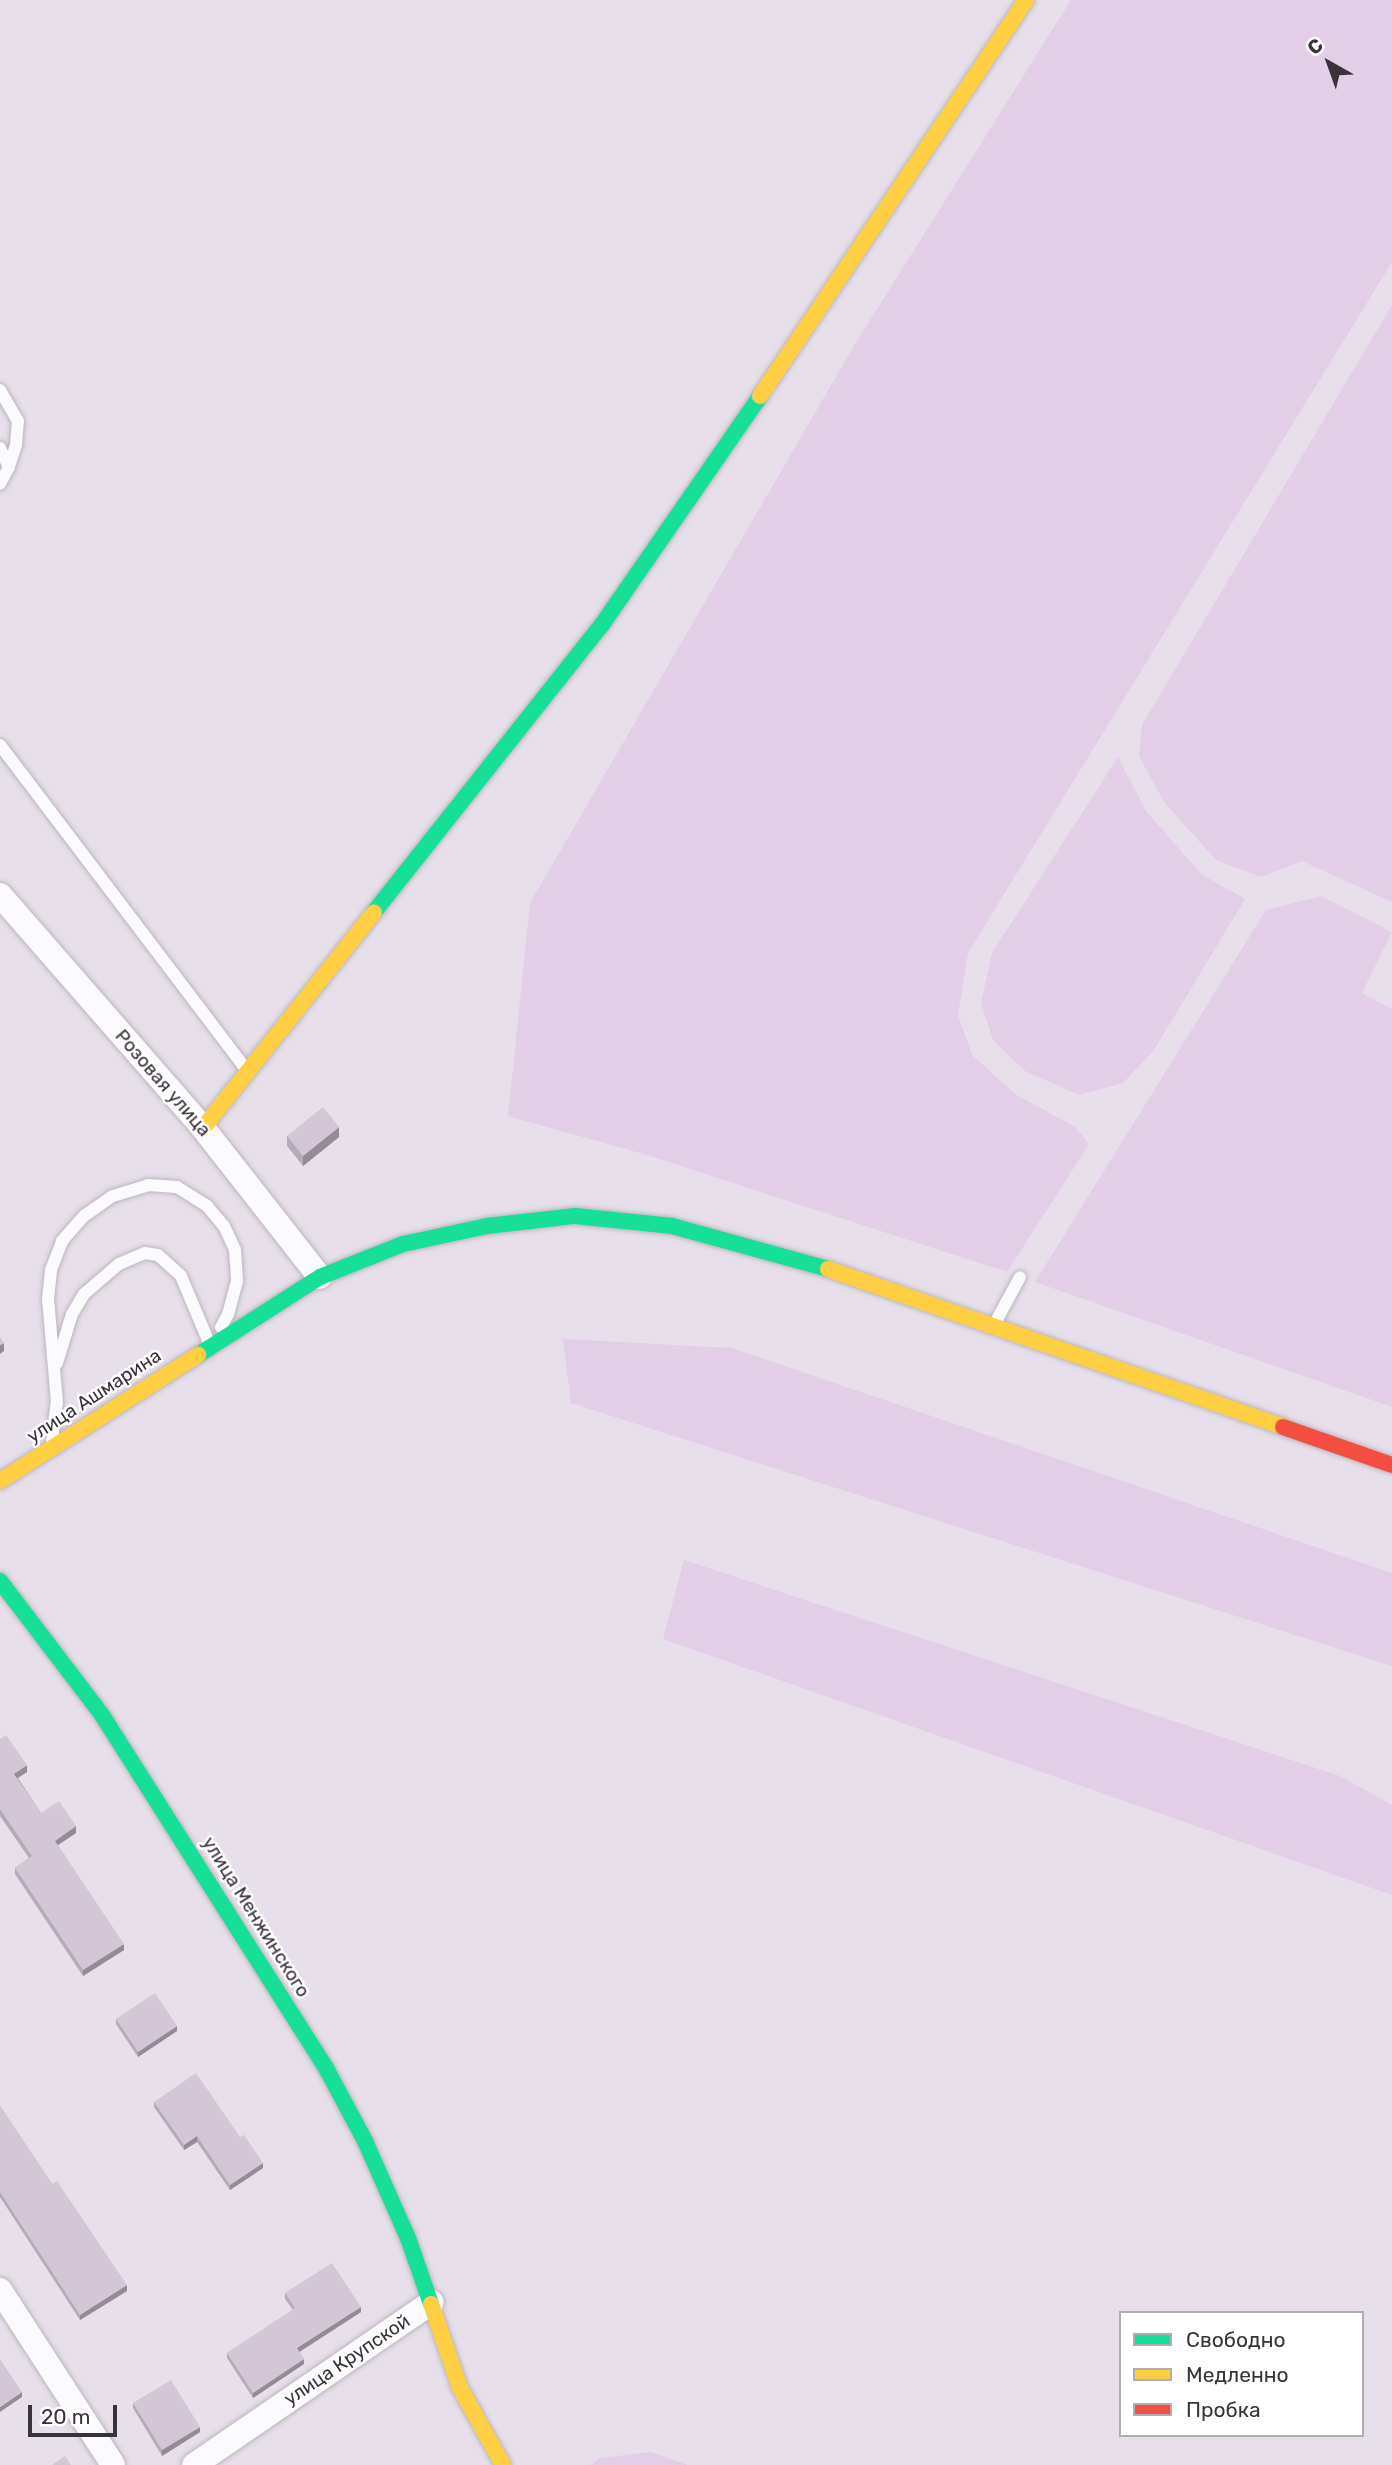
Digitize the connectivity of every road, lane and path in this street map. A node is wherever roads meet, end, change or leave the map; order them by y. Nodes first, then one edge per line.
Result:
1 (1026, 0) edge
2 (0, 390) edge
3 (0, 448) edge
4 (9, 467) junction
5 (0, 484) edge
6 (0, 746) edge
7 (0, 895) edge
8 (247, 1072) junction
9 (202, 1128) junction
10 (320, 1277) junction
11 (1020, 1277) dead end
12 (993, 1327) junction
13 (210, 1346) junction
14 (55, 1370) junction
15 (50, 1449) junction
16 (1392, 1465) edge
17 (0, 1481) edge
18 (0, 1581) edge
19 (0, 2290) edge
20 (432, 2302) junction
21 (113, 2465) edge
22 (194, 2465) edge
23 (503, 2465) edge

1 - 8 street
2 - 4 lane
3 - 4 lane
4 - 5 lane
6 - 8 lane
7 - 9 street, Розовая улица
8 - 9 street
9 - 10 street, Розовая улица
10 - 12 street, улица Ашмарина
10 - 13 street, улица Ашмарина
11 - 12 lane
12 - 16 street, улица Ашмарина
13 - 14 lane
13 - 14 lane
13 - 15 street, улица Ашмарина
14 - 15 lane
15 - 17 street, улица Ашмарина
18 - 20 street, улица Менжинского
19 - 21 street
20 - 22 street, улица Крупской
20 - 23 street, улица Менжинского

